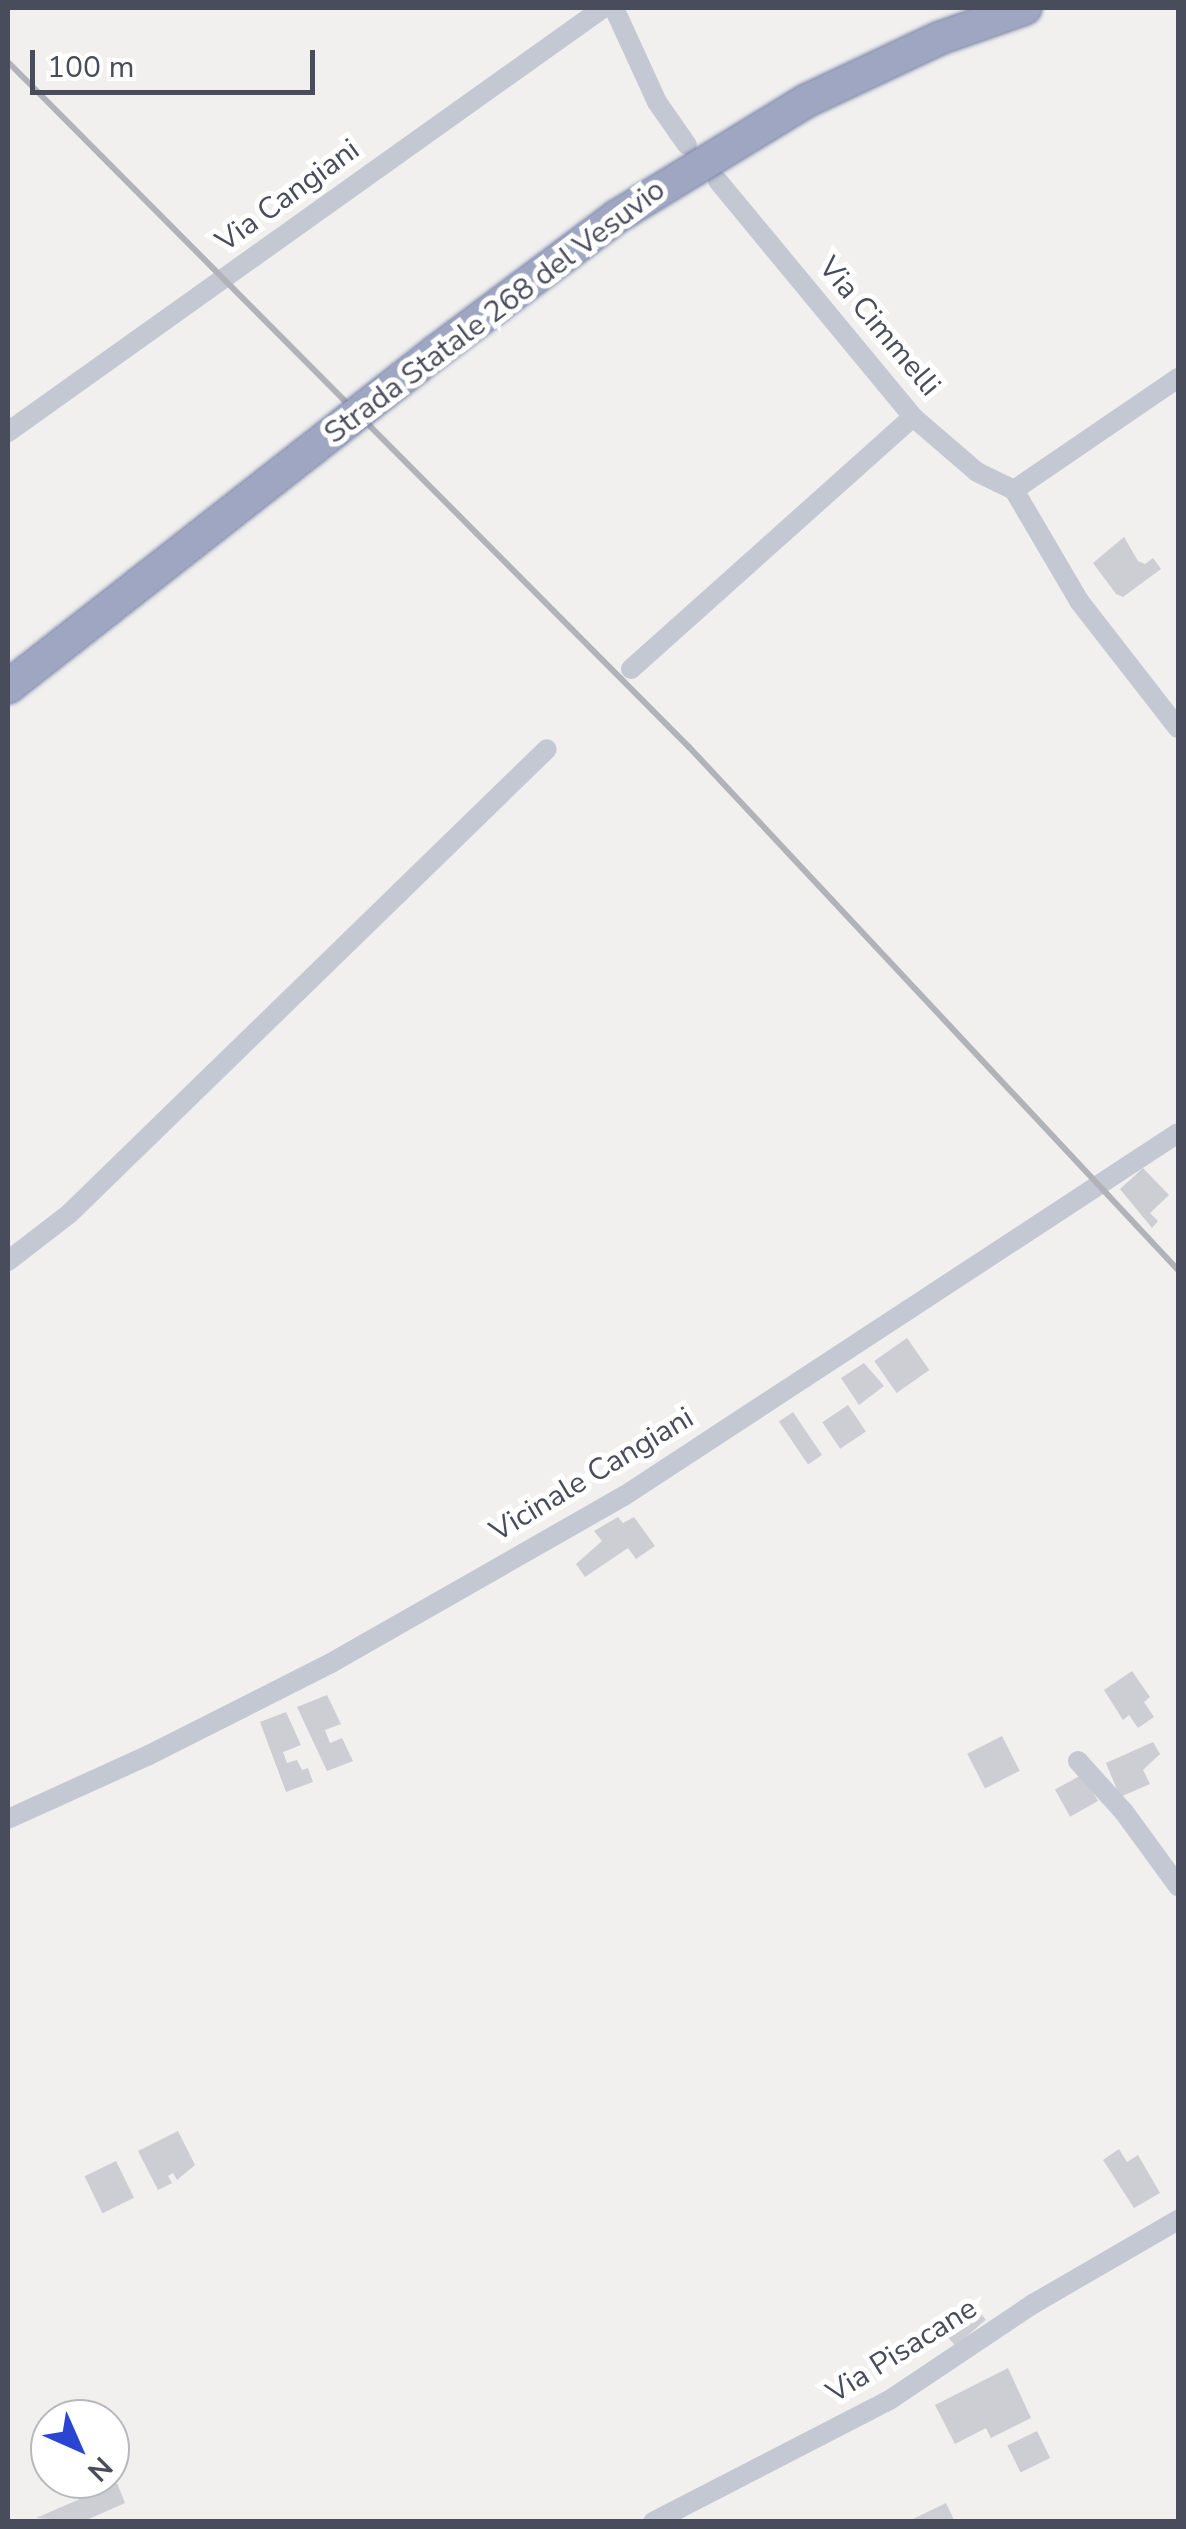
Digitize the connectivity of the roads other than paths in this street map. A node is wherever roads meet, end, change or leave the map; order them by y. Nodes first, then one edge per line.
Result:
1 (603, 8) edge
2 (614, 8) edge
3 (1025, 8) edge
4 (687, 145) dead end
5 (718, 181) dead end
6 (1178, 378) edge
7 (913, 417) junction
8 (8, 432) edge
9 (1014, 490) junction
10 (630, 669) dead end
11 (8, 687) edge
12 (1178, 728) edge
13 (547, 749) dead end
14 (1178, 1133) edge
15 (8, 1261) edge
16 (1078, 1761) dead end
17 (8, 1819) edge
18 (1178, 1886) edge
19 (1178, 2220) edge
20 (653, 2522) edge

1 - 8 street, Via Cangiani
2 - 4 street
3 - 11 highway, Strada Statale 268 del Vesuvio, bridge
5 - 7 street, Via Cimmelli
6 - 9 street
7 - 9 street, Via Cimmelli
7 - 10 street
9 - 12 street
13 - 15 street
14 - 17 street, Vicinale Cangiani
16 - 18 street
19 - 20 street, Via Pisacane

